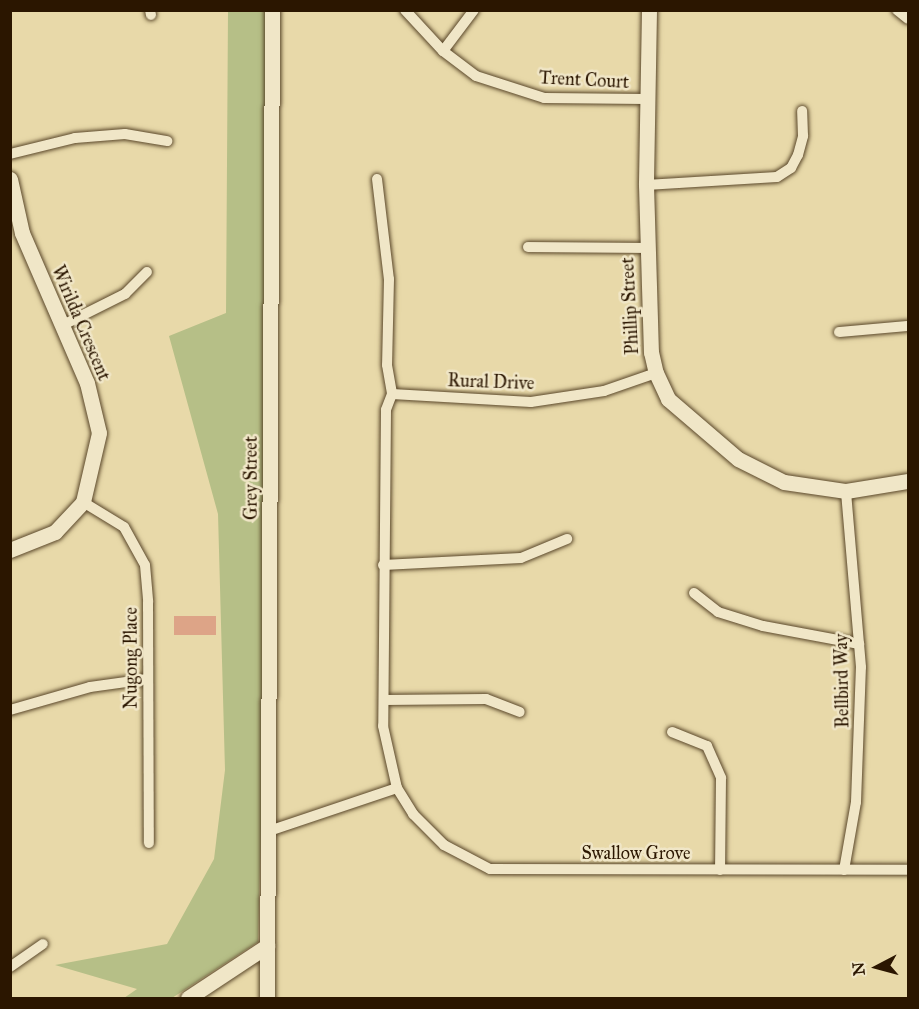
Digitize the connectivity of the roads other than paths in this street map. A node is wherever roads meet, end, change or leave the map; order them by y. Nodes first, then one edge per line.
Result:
1 (272, 10) edge
2 (405, 10) edge
3 (474, 10) edge
4 (650, 10) edge
5 (897, 10) edge
6 (909, 19) edge
7 (443, 51) junction
8 (646, 99) junction
9 (802, 111) dead end
10 (167, 141) dead end
11 (10, 154) edge
12 (10, 179) edge
13 (377, 179) dead end
14 (646, 185) junction
15 (16, 234) edge
16 (528, 248) dead end
17 (646, 248) junction
18 (147, 272) dead end
19 (61, 326) junction
20 (909, 326) edge
21 (839, 332) dead end
22 (656, 373) junction
23 (392, 394) junction
24 (909, 481) edge
25 (846, 491) junction
26 (83, 502) junction
27 (567, 539) dead end
28 (10, 550) edge
29 (383, 565) junction
30 (694, 594) dead end
31 (859, 644) junction
32 (147, 679) junction
33 (384, 700) junction
34 (10, 710) edge
35 (520, 712) dead end
36 (672, 732) dead end
37 (397, 788) junction
38 (269, 831) junction
39 (149, 843) dead end
40 (720, 870) junction
41 (844, 870) junction
42 (909, 870) edge
43 (44, 944) dead end
44 (267, 946) junction
45 (10, 968) edge
46 (188, 999) edge
47 (267, 999) edge

1 - 38 street, Grey Street
2 - 7 street, Trent Court
3 - 7 street
4 - 8 street, Phillip Street
5 - 6 street
7 - 8 street, Trent Court
8 - 14 street, Phillip Street
9 - 14 street
10 - 11 street
12 - 15 street, Wirilda Crescent
13 - 23 street
14 - 17 street, Phillip Street
15 - 19 street, Wirilda Crescent
16 - 17 street
17 - 22 street, Phillip Street
18 - 19 street
19 - 26 street, Wirilda Crescent
20 - 21 street
22 - 23 street, Rural Drive
22 - 25 street, Phillip Street
23 - 29 street, Swallow Grove
24 - 25 street, Phillip Street
25 - 31 street, Bellbird Way
26 - 28 street, Wirilda Crescent
26 - 32 street, Nugong Place
27 - 29 street
29 - 33 street, Swallow Grove
30 - 31 street
31 - 41 street, Bellbird Way
32 - 34 street
32 - 39 street, Nugong Place
33 - 35 street
33 - 37 street, Swallow Grove
36 - 40 street
37 - 38 street
37 - 40 street, Swallow Grove
38 - 44 street, Grey Street
40 - 41 street, Swallow Grove
41 - 42 street, Swallow Grove
43 - 45 street
44 - 46 street
44 - 47 street, Grey Street

